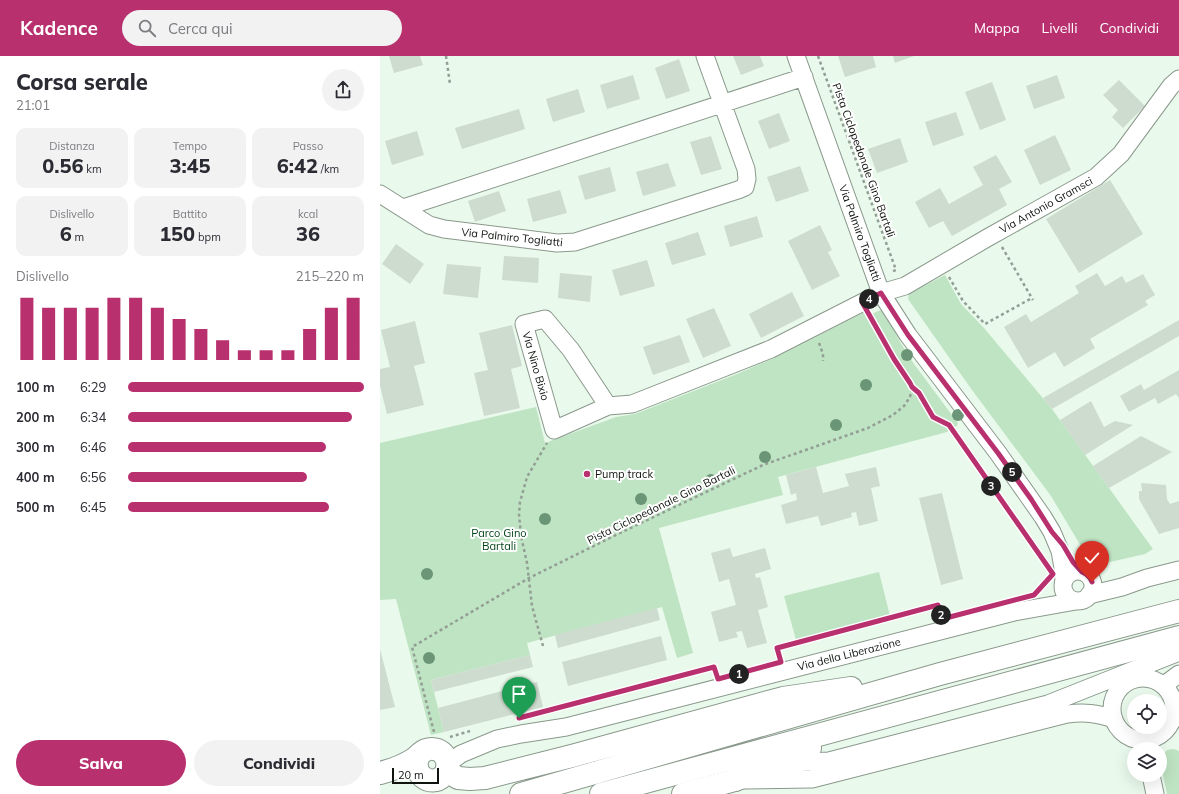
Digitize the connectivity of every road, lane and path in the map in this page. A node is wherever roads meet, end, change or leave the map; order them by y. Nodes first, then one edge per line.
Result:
1 (446, 56) edge
2 (705, 56) edge
3 (796, 56) edge
4 (818, 56) edge
5 (804, 77) junction
6 (1179, 79) edge
7 (450, 84) dead end
8 (723, 103) junction
9 (380, 194) edge
10 (403, 208) junction
11 (994, 233) junction
12 (942, 264) junction
13 (896, 270) dead end
14 (881, 293) junction
15 (862, 302) junction
16 (912, 387) junction
17 (608, 406) junction
18 (554, 430) junction
19 (1052, 532) junction
20 (1045, 562) dead end
21 (1179, 570) edge
22 (1084, 573) junction
23 (529, 578) junction
24 (1147, 578) junction
25 (1058, 581) junction
26 (1034, 595) dead end
27 (1082, 598) junction
28 (1179, 611) edge
29 (1014, 612) junction
30 (942, 619) dead end
31 (1179, 637) edge
32 (543, 646) dead end
33 (1179, 652) edge
34 (781, 662) dead end
35 (940, 674) junction
36 (1179, 674) edge
37 (718, 679) dead end
38 (1164, 685) junction
39 (538, 713) dead end
40 (1114, 719) junction
41 (872, 721) junction
42 (473, 730) dead end
43 (1174, 731) edge
44 (497, 739) junction
45 (1142, 742) edge
46 (1149, 742) edge
47 (433, 744) junction
48 (778, 763) junction
49 (447, 768) junction
50 (380, 774) edge
51 (424, 778) junction
52 (735, 780) junction
53 (1152, 782) edge
54 (521, 794) edge
55 (601, 794) edge
56 (683, 794) edge
57 (1155, 794) edge

1 - 7 path
2 - 8 street, Via Palmiro Togliatti
3 - 5 street, Via Palmiro Togliatti
4 - 13 path, Pista Ciclopedonale Gino Bartali
5 - 8 street
5 - 14 street, Via Palmiro Togliatti
6 - 11 street, Via Antonio Gramsci
8 - 10 street
8 - 10 street, Via Palmiro Togliatti
9 - 10 street, Via Palmiro Togliatti
11 - 12 street, Via Antonio Gramsci
11 - 12 path
12 - 14 street, Via Antonio Gramsci
14 - 15 street
14 - 19 street, Via Palmiro Togliatti
15 - 16 path
15 - 17 street
16 - 20 path
16 - 23 path, Pista Ciclopedonale Gino Bartali
17 - 18 street
17 - 18 street, Via Nino Bixio
18 - 23 path
19 - 22 street, Via Palmiro Togliatti
19 - 25 street, Via Palmiro Togliatti
21 - 24 street, Via della Liberazione
22 - 24 street, Via della Liberazione
22 - 25 street, Via della Liberazione
22 - 27 street
23 - 32 path
23 - 47 path, Pista Ciclopedonale Gino Bartali
24 - 27 street, Via della Liberazione
25 - 26 path
25 - 27 street
25 - 29 street, Via della Liberazione
27 - 29 street, Via della Liberazione
28 - 35 main road
29 - 44 street, Via della Liberazione
30 - 34 path
31 - 41 main road
33 - 48 street
35 - 49 main road
35 - 54 main road
36 - 38 street
37 - 39 path
38 - 40 street
38 - 43 street
40 - 45 street
40 - 52 street
41 - 48 main road
41 - 55 main road
42 - 47 path
43 - 46 street
44 - 47 street, Via della Liberazione
44 - 49 street, Via della Liberazione
47 - 49 main road
47 - 50 main road, Via della Liberazione
47 - 51 main road
48 - 52 main road
49 - 51 main road, Via della Liberazione
50 - 51 main road, Via della Liberazione
52 - 56 main road
53 - 57 street

